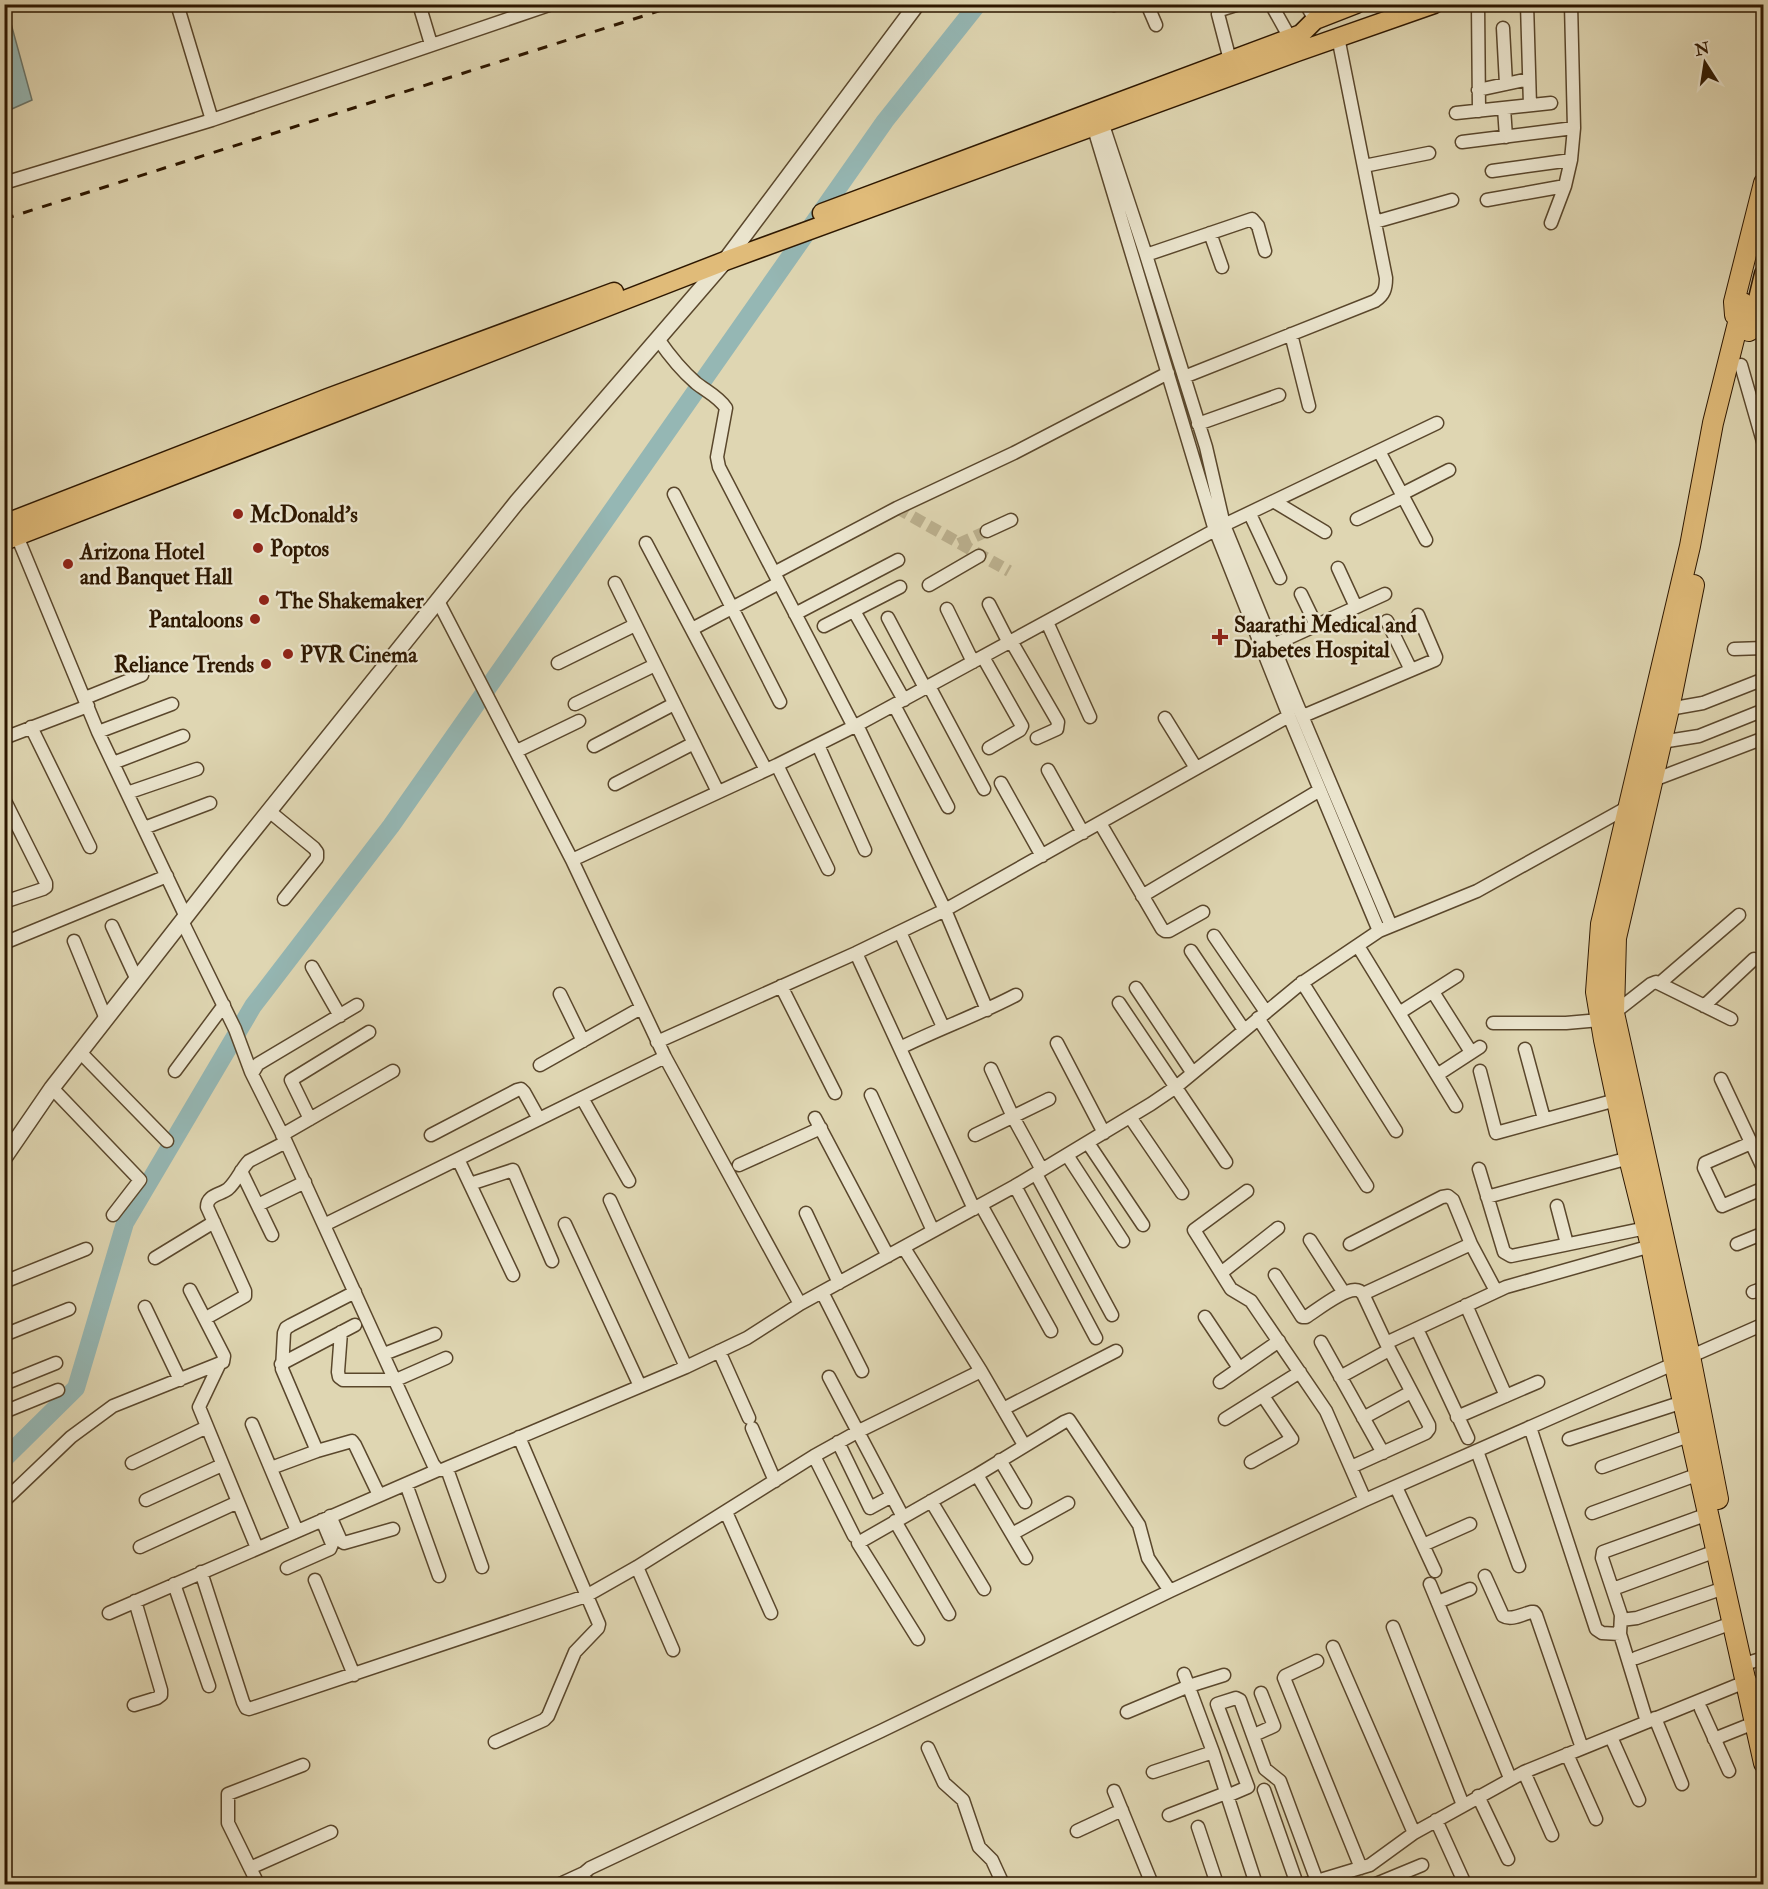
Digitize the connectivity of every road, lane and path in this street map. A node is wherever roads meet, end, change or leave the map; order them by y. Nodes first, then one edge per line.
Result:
1 (177, 4) edge
2 (419, 4) edge
3 (552, 4) edge
4 (917, 4) edge
5 (1147, 4) edge
6 (1239, 4) edge
7 (1271, 4) edge
8 (1356, 4) edge
9 (1398, 4) edge
10 (1434, 4) edge
11 (1478, 4) edge
12 (1527, 4) edge
13 (1571, 4) edge
14 (1310, 12) edge
15 (1156, 25) dead end
16 (1503, 28) dead end
17 (1295, 36) junction
18 (1338, 37) junction
19 (431, 44) junction
20 (1230, 60) junction
21 (1529, 79) junction
22 (1506, 84) junction
23 (1479, 90) junction
24 (1551, 103) dead end
25 (1530, 105) junction
26 (1504, 108) junction
27 (1479, 111) junction
28 (1456, 113) dead end
29 (1095, 118) junction
30 (212, 120) junction
31 (1574, 128) junction
32 (1506, 137) junction
33 (1462, 142) dead end
34 (1429, 153) dead end
35 (1570, 160) junction
36 (1364, 166) junction
37 (1492, 171) dead end
38 (4, 183) edge
39 (1764, 183) edge
40 (1565, 186) junction
41 (1452, 200) dead end
42 (1487, 200) dead end
43 (1764, 216) edge
44 (1375, 222) junction
45 (1551, 223) dead end
46 (800, 228) junction
47 (1210, 232) junction
48 (736, 246) junction
49 (1265, 251) dead end
50 (1146, 255) junction
51 (725, 261) junction
52 (1222, 267) dead end
53 (1764, 274) edge
54 (1754, 306) edge
55 (1743, 330) junction
56 (1291, 334) junction
57 (658, 339) junction
58 (1741, 365) junction
59 (1168, 372) junction
60 (1184, 377) junction
61 (1279, 395) dead end
62 (1309, 405) dead end
63 (1437, 423) dead end
64 (1198, 424) junction
65 (1764, 445) edge
66 (1379, 451) junction
67 (191, 461) junction
68 (1449, 470) dead end
69 (674, 494) dead end
70 (1403, 496) junction
71 (1275, 502) junction
72 (1250, 514) junction
73 (1357, 519) dead end
74 (1011, 520) dead end
75 (1220, 528) junction
76 (987, 531) tunnel mouth
77 (1325, 532) dead end
78 (9, 534) edge
79 (1426, 540) dead end
80 (646, 543) dead end
81 (979, 556) dead end
82 (898, 560) dead end
83 (1338, 568) dead end
84 (776, 578) junction
85 (1280, 578) dead end
86 (615, 583) dead end
87 (929, 585) dead end
88 (900, 587) dead end
89 (1301, 594) dead end
90 (1385, 594) dead end
91 (438, 601) junction
92 (989, 604) dead end
93 (1356, 607) junction
94 (732, 608) junction
95 (947, 609) dead end
96 (854, 611) junction
97 (795, 614) junction
98 (1418, 615) dead end
99 (888, 618) dead end
100 (1387, 621) dead end
101 (1047, 622) junction
102 (635, 625) junction
103 (1316, 625) junction
104 (824, 626) dead end
105 (692, 629) junction
106 (1010, 642) junction
107 (1273, 645) junction
108 (1764, 648) edge
109 (1734, 649) dead end
110 (978, 659) junction
111 (558, 663) dead end
112 (655, 664) junction
113 (1411, 670) junction
114 (142, 675) dead end
115 (1764, 679) edge
116 (927, 687) junction
117 (86, 702) junction
118 (780, 702) dead end
119 (899, 702) junction
120 (172, 704) dead end
121 (576, 704) dead end
122 (674, 704) junction
123 (1669, 710) junction
124 (1764, 710) edge
125 (1289, 716) junction
126 (1303, 716) junction
127 (1090, 717) dead end
128 (1165, 718) dead end
129 (579, 721) dead end
130 (855, 726) junction
131 (32, 727) junction
132 (98, 732) junction
133 (183, 736) dead end
134 (4, 738) edge
135 (1038, 738) dead end
136 (1764, 738) edge
137 (1661, 742) junction
138 (694, 743) junction
139 (818, 745) junction
140 (594, 746) dead end
141 (989, 748) dead end
142 (517, 751) junction
143 (113, 763) junction
144 (772, 767) junction
145 (1196, 768) junction
146 (197, 769) dead end
147 (1048, 770) dead end
148 (1651, 781) junction
149 (1001, 783) dead end
150 (615, 784) dead end
151 (984, 789) dead end
152 (1320, 790) junction
153 (718, 792) junction
154 (127, 793) junction
155 (4, 799) edge
156 (210, 803) dead end
157 (948, 807) dead end
158 (1628, 807) junction
159 (269, 811) junction
160 (1100, 823) junction
161 (144, 828) junction
162 (1083, 833) junction
163 (90, 847) dead end
164 (866, 850) dead end
165 (1042, 856) junction
166 (572, 860) junction
167 (828, 868) dead end
168 (166, 876) junction
169 (1142, 896) junction
170 (284, 899) dead end
171 (4, 902) edge
172 (945, 910) junction
173 (1203, 912) dead end
174 (1739, 915) dead end
175 (184, 919) junction
176 (112, 926) dead end
177 (1391, 926) junction
178 (1379, 931) junction
179 (900, 932) junction
180 (1214, 936) dead end
181 (74, 941) dead end
182 (4, 943) edge
183 (1358, 946) junction
184 (1191, 951) dead end
185 (856, 953) junction
186 (1754, 959) dead end
187 (312, 967) dead end
188 (1457, 976) dead end
189 (137, 980) junction
190 (1302, 982) junction
191 (1659, 983) junction
192 (781, 986) junction
193 (1136, 988) dead end
194 (1433, 992) junction
195 (560, 994) dead end
196 (1016, 995) dead end
197 (1119, 1003) dead end
198 (224, 1005) junction
199 (357, 1005) dead end
200 (1704, 1006) junction
201 (641, 1008) junction
202 (987, 1010) junction
203 (1399, 1013) junction
204 (1262, 1015) junction
205 (340, 1016) junction
206 (1607, 1017) junction
207 (106, 1019) junction
208 (1731, 1019) dead end
209 (1493, 1023) dead end
210 (943, 1027) junction
211 (1244, 1030) junction
212 (369, 1032) dead end
213 (583, 1041) junction
214 (657, 1042) junction
215 (1057, 1043) dead end
216 (900, 1048) junction
217 (1525, 1049) dead end
218 (81, 1052) junction
219 (665, 1057) junction
220 (540, 1065) dead end
221 (991, 1069) dead end
222 (175, 1071) dead end
223 (393, 1071) dead end
224 (1480, 1071) dead end
225 (1192, 1072) junction
226 (251, 1073) junction
227 (1437, 1075) junction
228 (1721, 1079) dead end
229 (1176, 1086) junction
230 (52, 1089) junction
231 (835, 1093) dead end
232 (871, 1095) dead end
233 (582, 1098) junction
234 (1049, 1099) dead end
235 (1616, 1100) junction
236 (1456, 1106) dead end
237 (1013, 1117) junction
238 (1130, 1117) junction
239 (310, 1119) junction
240 (539, 1119) junction
241 (1544, 1119) junction
242 (1396, 1131) dead end
243 (1104, 1133) junction
244 (431, 1135) dead end
245 (975, 1135) dead end
246 (284, 1138) junction
247 (167, 1141) dead end
248 (1088, 1143) junction
249 (1751, 1143) junction
250 (1067, 1155) junction
251 (4, 1158) edge
252 (1629, 1158) junction
253 (458, 1159) junction
254 (1226, 1162) dead end
255 (739, 1166) dead end
256 (1479, 1169) dead end
257 (1764, 1170) edge
258 (241, 1171) junction
259 (1039, 1172) junction
260 (629, 1181) dead end
261 (304, 1182) junction
262 (470, 1185) junction
263 (1015, 1186) junction
264 (1367, 1186) dead end
265 (1764, 1188) edge
266 (1247, 1191) dead end
267 (1182, 1193) dead end
268 (1487, 1197) junction
269 (610, 1200) dead end
270 (258, 1205) junction
271 (1557, 1206) dead end
272 (978, 1207) junction
273 (806, 1213) dead end
274 (113, 1215) dead end
275 (214, 1222) junction
276 (565, 1224) dead end
277 (324, 1225) junction
278 (1143, 1225) dead end
279 (1278, 1228) dead end
280 (933, 1232) junction
281 (1764, 1233) edge
282 (272, 1235) dead end
283 (1649, 1237) junction
284 (1310, 1240) dead end
285 (1123, 1241) dead end
286 (1350, 1244) dead end
287 (1471, 1244) junction
288 (1567, 1244) junction
289 (1737, 1244) dead end
290 (904, 1248) junction
291 (86, 1249) dead end
292 (888, 1256) junction
293 (155, 1258) dead end
294 (552, 1261) dead end
295 (1221, 1273) junction
296 (513, 1275) dead end
297 (1275, 1275) dead end
298 (4, 1282) edge
299 (839, 1283) junction
300 (190, 1290) dead end
301 (1496, 1291) junction
302 (355, 1292) junction
303 (822, 1292) junction
304 (1344, 1293) junction
305 (1363, 1294) junction
306 (800, 1304) junction
307 (1466, 1305) junction
308 (145, 1307) dead end
309 (69, 1309) dead end
310 (1112, 1315) dead end
311 (1205, 1317) dead end
312 (206, 1318) junction
313 (1764, 1323) edge
314 (355, 1324) dead end
315 (1417, 1329) junction
316 (1050, 1330) dead end
317 (341, 1332) junction
318 (435, 1334) dead end
319 (4, 1335) edge
320 (1096, 1338) dead end
321 (1278, 1341) junction
322 (1321, 1342) dead end
323 (1388, 1347) junction
324 (719, 1351) junction
325 (1116, 1351) dead end
326 (384, 1354) junction
327 (446, 1358) dead end
328 (1682, 1359) junction
329 (56, 1363) dead end
330 (281, 1364) junction
331 (219, 1365) junction
332 (686, 1366) junction
333 (1239, 1368) junction
334 (862, 1371) dead end
335 (981, 1371) junction
336 (1300, 1372) junction
337 (829, 1377) dead end
338 (1340, 1377) junction
339 (180, 1380) junction
340 (396, 1380) junction
341 (1220, 1382) dead end
342 (1538, 1382) dead end
343 (4, 1384) edge
344 (640, 1386) junction
345 (58, 1390) dead end
346 (1411, 1392) junction
347 (1263, 1396) junction
348 (1506, 1396) junction
349 (1683, 1402) junction
350 (1003, 1409) junction
351 (4, 1412) edge
352 (1457, 1417) junction
353 (1363, 1418) junction
354 (1225, 1419) dead end
355 (252, 1424) dead end
356 (207, 1427) junction
357 (1530, 1427) junction
358 (859, 1431) junction
359 (1691, 1435) junction
360 (519, 1437) junction
361 (1468, 1438) dead end
362 (1569, 1439) dead end
363 (838, 1442) junction
364 (1024, 1445) junction
365 (317, 1450) junction
366 (1477, 1451) junction
367 (1383, 1453) junction
368 (814, 1456) junction
369 (1000, 1460) junction
370 (1251, 1462) dead end
371 (132, 1463) dead end
372 (222, 1465) junction
373 (1351, 1467) junction
374 (1602, 1467) dead end
375 (271, 1468) junction
376 (442, 1469) junction
377 (1699, 1474) junction
378 (977, 1475) junction
379 (775, 1481) junction
380 (406, 1484) junction
381 (1396, 1487) junction
382 (379, 1495) junction
383 (892, 1496) junction
384 (146, 1500) dead end
385 (1365, 1500) junction
386 (4, 1501) edge
387 (931, 1501) junction
388 (238, 1502) junction
389 (1025, 1502) dead end
390 (1068, 1503) dead end
391 (726, 1512) junction
392 (1592, 1513) dead end
393 (1708, 1514) junction
394 (326, 1518) junction
395 (899, 1519) junction
396 (1470, 1524) dead end
397 (393, 1529) dead end
398 (297, 1531) junction
399 (1012, 1534) junction
400 (854, 1536) dead end
401 (1423, 1545) junction
402 (140, 1547) dead end
403 (257, 1548) junction
404 (1716, 1551) junction
405 (1026, 1558) dead end
406 (1519, 1566) dead end
407 (482, 1567) dead end
408 (287, 1568) dead end
409 (637, 1568) junction
410 (1435, 1571) dead end
411 (201, 1572) junction
412 (439, 1576) dead end
413 (1485, 1576) dead end
414 (315, 1580) dead end
415 (174, 1584) junction
416 (1430, 1584) dead end
417 (1724, 1587) junction
418 (984, 1589) dead end
419 (1470, 1589) dead end
420 (1612, 1589) junction
421 (1170, 1591) junction
422 (586, 1596) junction
423 (135, 1601) junction
424 (1438, 1602) junction
425 (109, 1613) dead end
426 (771, 1613) dead end
427 (949, 1614) dead end
428 (1621, 1620) junction
429 (1732, 1623) junction
430 (1393, 1627) dead end
431 (1620, 1634) junction
432 (918, 1640) dead end
433 (1333, 1647) dead end
434 (673, 1650) dead end
435 (1636, 1658) dead end
436 (1317, 1661) dead end
437 (354, 1675) junction
438 (1224, 1675) dead end
439 (1754, 1675) edge
440 (1187, 1680) junction
441 (209, 1686) dead end
442 (1261, 1693) dead end
443 (134, 1705) dead end
444 (1701, 1709) dead end
445 (1127, 1712) dead end
446 (1761, 1716) edge
447 (1651, 1720) junction
448 (1254, 1735) junction
449 (1611, 1737) junction
450 (1714, 1739) junction
451 (495, 1742) dead end
452 (928, 1748) dead end
453 (1582, 1748) junction
454 (1213, 1752) junction
455 (1567, 1754) junction
456 (1764, 1762) edge
457 (303, 1765) dead end
458 (1153, 1772) dead end
459 (1524, 1772) junction
460 (1729, 1772) dead end
461 (1510, 1778) junction
462 (1682, 1784) dead end
463 (1264, 1790) dead end
464 (1114, 1791) dead end
465 (1226, 1795) junction
466 (1479, 1796) junction
467 (1639, 1800) dead end
468 (1463, 1805) junction
469 (1122, 1810) junction
470 (1169, 1815) dead end
471 (1596, 1819) dead end
472 (1436, 1820) junction
473 (1198, 1827) dead end
474 (1077, 1831) dead end
475 (331, 1832) dead end
476 (1414, 1833) junction
477 (1552, 1835) dead end
478 (1508, 1859) dead end
479 (1422, 1865) dead end
480 (1365, 1866) junction
481 (250, 1868) junction
482 (585, 1879) edge
483 (1312, 1883) edge
484 (258, 1884) edge
485 (560, 1884) edge
486 (1003, 1884) edge
487 (1152, 1884) edge
488 (1217, 1884) edge
489 (1256, 1884) edge
490 (1297, 1884) edge
491 (1376, 1884) edge
492 (1465, 1884) edge

1 - 30 street
2 - 19 street
3 - 19 street
4 - 48 street
5 - 15 street
6 - 20 street
7 - 17 street
8 - 14 main road
9 - 17 main road
10 - 18 main road
11 - 23 street
12 - 21 street
13 - 31 street
14 - 17 main road
16 - 22 street
17 - 20 main road
18 - 29 main road
18 - 36 street
19 - 30 street
20 - 29 main road
21 - 22 street
21 - 25 street
22 - 23 street
23 - 27 street
24 - 25 street
25 - 26 street
26 - 27 street
26 - 32 street
27 - 28 street
29 - 46 main road
29 - 50 street
29 - 59 street
30 - 38 street
31 - 32 street
31 - 35 street
32 - 33 street
34 - 36 street
35 - 37 street
35 - 40 street
36 - 44 street
39 - 55 highway
40 - 42 street
40 - 45 street
41 - 44 street
43 - 54 main road
44 - 56 street
46 - 48 main road
46 - 51 main road
47 - 49 street
47 - 50 street
47 - 52 street
48 - 51 street
48 - 67 main road
50 - 60 street
51 - 57 street
51 - 67 main road
53 - 54 main road
54 - 55 highway
55 - 58 highway
55 - 158 highway
56 - 60 street
56 - 62 street
57 - 84 street
57 - 91 street
58 - 65 street
58 - 123 highway
59 - 75 street
59 - 84 street
60 - 64 street
61 - 64 street
63 - 66 street
64 - 75 street
66 - 70 street
66 - 71 street
67 - 78 main road
68 - 70 street
69 - 94 street
70 - 73 street
70 - 79 street
71 - 72 street
71 - 77 street
72 - 75 street
72 - 85 street
74 - 76 street
75 - 101 street
75 - 107 street
75 - 125 street
78 - 117 street
80 - 105 street
81 - 87 street
82 - 97 street
83 - 93 street
84 - 94 street
84 - 97 street
86 - 102 street
88 - 96 street
89 - 103 street
90 - 93 street
91 - 142 street
91 - 159 street
92 - 106 street
93 - 103 street
94 - 105 street
94 - 118 street
95 - 110 street
96 - 104 street
96 - 119 street
97 - 130 street
98 - 113 street
99 - 116 street
100 - 113 street
101 - 106 street
101 - 127 street
102 - 111 street
102 - 112 street
103 - 107 street
105 - 144 street
106 - 110 street
106 - 135 street
107 - 126 street
108 - 109 street
110 - 116 street
110 - 141 street
112 - 121 street
112 - 122 street
113 - 126 street
114 - 117 street
115 - 123 street
116 - 119 street
116 - 151 street
117 - 131 street
117 - 132 street
119 - 130 street
119 - 157 street
120 - 132 street
122 - 138 street
122 - 140 street
123 - 137 highway
124 - 137 street
125 - 145 street
125 - 152 street
126 - 177 street
128 - 145 street
129 - 142 street
130 - 139 street
130 - 172 street
131 - 134 street
131 - 163 street
132 - 143 street
133 - 143 street
136 - 148 street
137 - 148 highway
138 - 150 street
138 - 153 street
139 - 144 street
139 - 164 street
142 - 166 street
143 - 154 street
144 - 153 street
144 - 167 street
145 - 160 street
146 - 154 street
147 - 162 street
148 - 206 highway
149 - 165 street
152 - 169 street
152 - 178 street
153 - 166 street
154 - 161 street
155 - 171 street
156 - 161 street
158 - 177 street
158 - 206 highway
159 - 170 street
159 - 175 street
160 - 162 street
160 - 169 street
161 - 168 street
162 - 165 street
165 - 172 street
166 - 201 street
168 - 175 street
168 - 182 street
169 - 173 street
172 - 179 street
172 - 202 street
174 - 191 street
175 - 189 street
175 - 198 street
176 - 189 street
177 - 178 street
178 - 183 street
179 - 185 street
179 - 210 street
180 - 204 street
181 - 207 street
183 - 190 street
183 - 203 street
184 - 211 street
185 - 192 street
185 - 216 street
186 - 200 street
187 - 205 street
188 - 194 street
189 - 207 street
190 - 204 street
190 - 242 street
191 - 200 street
191 - 206 street
192 - 214 street
192 - 231 street
193 - 225 street
194 - 203 street
194 - 227 street
195 - 213 street
196 - 202 street
197 - 229 street
198 - 222 street
198 - 226 street
199 - 205 street
200 - 208 street
201 - 213 street
201 - 214 street
202 - 210 street
203 - 227 street
204 - 211 street
204 - 264 street
205 - 226 street
206 - 209 street
206 - 235 highway
206 - 328 highway
207 - 218 street
210 - 216 street
211 - 225 street
212 - 239 street
213 - 220 street
214 - 219 street
215 - 243 street
216 - 272 street
217 - 241 street
218 - 230 street
218 - 247 street
219 - 233 street
219 - 306 street
221 - 237 street
223 - 239 street
224 - 241 street
225 - 229 street
226 - 246 street
227 - 236 street
228 - 249 street
229 - 238 street
229 - 254 street
230 - 251 street
230 - 274 street
232 - 280 street
233 - 240 street
233 - 260 street
234 - 237 street
235 - 241 street
235 - 252 highway
237 - 245 street
237 - 259 street
238 - 243 street
238 - 267 street
239 - 246 street
240 - 244 street
240 - 253 street
243 - 248 street
246 - 258 street
246 - 261 street
248 - 250 street
248 - 278 street
249 - 257 street
249 - 265 street
250 - 259 street
250 - 285 street
252 - 268 street
252 - 283 highway
253 - 262 street
253 - 277 street
255 - 292 street
256 - 268 street
258 - 270 street
258 - 275 street
259 - 263 street
259 - 310 street
261 - 270 street
261 - 277 street
262 - 294 street
262 - 296 street
263 - 272 street
263 - 320 street
266 - 295 street
268 - 288 street
269 - 332 street
270 - 282 street
271 - 288 street
272 - 280 street
272 - 316 street
273 - 299 street
275 - 293 street
275 - 312 street
276 - 344 street
277 - 302 street
279 - 295 street
280 - 290 street
281 - 289 street
283 - 288 street
283 - 301 street
283 - 328 highway
284 - 304 street
286 - 287 street
287 - 301 street
287 - 305 street
290 - 292 street
290 - 335 street
291 - 298 street
292 - 299 street
295 - 321 street
297 - 304 street
299 - 303 street
300 - 312 street
301 - 307 street
302 - 326 street
302 - 330 street
303 - 306 street
303 - 334 street
304 - 305 street
305 - 323 street
306 - 324 street
307 - 315 street
307 - 348 street
308 - 339 street
309 - 319 street
311 - 333 street
312 - 331 street
313 - 328 street
314 - 317 street
315 - 323 street
315 - 352 street
317 - 330 street
317 - 340 street
318 - 326 street
321 - 333 street
321 - 336 street
322 - 338 street
323 - 338 street
323 - 346 street
324 - 332 street
324 - 379 street
325 - 350 street
326 - 340 street
327 - 340 street
328 - 349 highway
328 - 357 street
328 - 439 highway
329 - 343 street
330 - 365 street
331 - 339 street
331 - 356 street
332 - 344 street
333 - 341 street
335 - 350 street
335 - 358 street
336 - 347 street
336 - 373 street
337 - 358 street
338 - 353 street
339 - 386 street
340 - 376 street
342 - 348 street
344 - 360 street
345 - 351 street
346 - 353 street
346 - 367 street
347 - 354 street
347 - 370 street
348 - 352 street
349 - 359 highway
349 - 362 street
350 - 364 street
352 - 361 street
353 - 367 street
355 - 375 street
356 - 371 street
356 - 372 street
357 - 366 street
357 - 431 street
358 - 363 street
358 - 383 street
359 - 374 street
359 - 377 highway
360 - 376 street
360 - 422 street
363 - 368 street
363 - 383 street
364 - 369 street
364 - 421 street
365 - 375 street
365 - 382 street
366 - 381 street
366 - 406 street
367 - 373 street
368 - 379 street
368 - 400 street
369 - 378 street
369 - 389 street
372 - 384 street
372 - 388 street
373 - 385 street
375 - 398 street
376 - 380 street
376 - 407 street
377 - 392 street
377 - 393 highway
378 - 387 street
378 - 399 street
379 - 391 street
380 - 382 street
380 - 412 street
381 - 385 street
381 - 401 street
382 - 394 street
383 - 395 street
385 - 421 street
387 - 395 street
387 - 418 street
388 - 402 street
388 - 403 street
390 - 399 street
391 - 409 street
391 - 426 street
393 - 404 highway
393 - 420 street
394 - 397 street
394 - 398 street
394 - 408 street
395 - 427 street
395 - 432 street
396 - 401 street
398 - 403 street
399 - 405 street
401 - 410 street
403 - 411 street
404 - 417 highway
404 - 420 street
409 - 422 street
409 - 434 street
411 - 415 street
411 - 437 street
413 - 453 street
414 - 437 street
415 - 423 street
415 - 441 street
416 - 424 street
417 - 428 street
417 - 429 highway
419 - 424 street
420 - 428 street
421 - 482 street
422 - 437 street
422 - 451 street
423 - 425 street
423 - 443 street
424 - 461 street
428 - 431 street
429 - 435 street
429 - 439 highway
430 - 468 street
431 - 447 street
433 - 476 street
436 - 480 street
438 - 440 street
439 - 446 highway
439 - 447 street
440 - 445 street
440 - 454 street
442 - 448 street
444 - 450 street
446 - 450 street
446 - 456 highway
447 - 449 street
447 - 462 street
448 - 465 street
448 - 483 street
449 - 453 street
449 - 467 street
450 - 460 street
452 - 486 street
453 - 455 street
454 - 458 street
454 - 465 street
455 - 459 street
455 - 471 street
457 - 481 street
459 - 461 street
459 - 477 street
461 - 466 street
463 - 490 street
464 - 469 street
465 - 470 street
465 - 489 street
466 - 468 street
466 - 478 street
468 - 472 street
469 - 474 street
469 - 487 street
472 - 476 street
472 - 492 street
473 - 488 street
475 - 481 street
476 - 480 street
479 - 491 street
480 - 483 street
480 - 491 street
481 - 484 street
482 - 485 street

